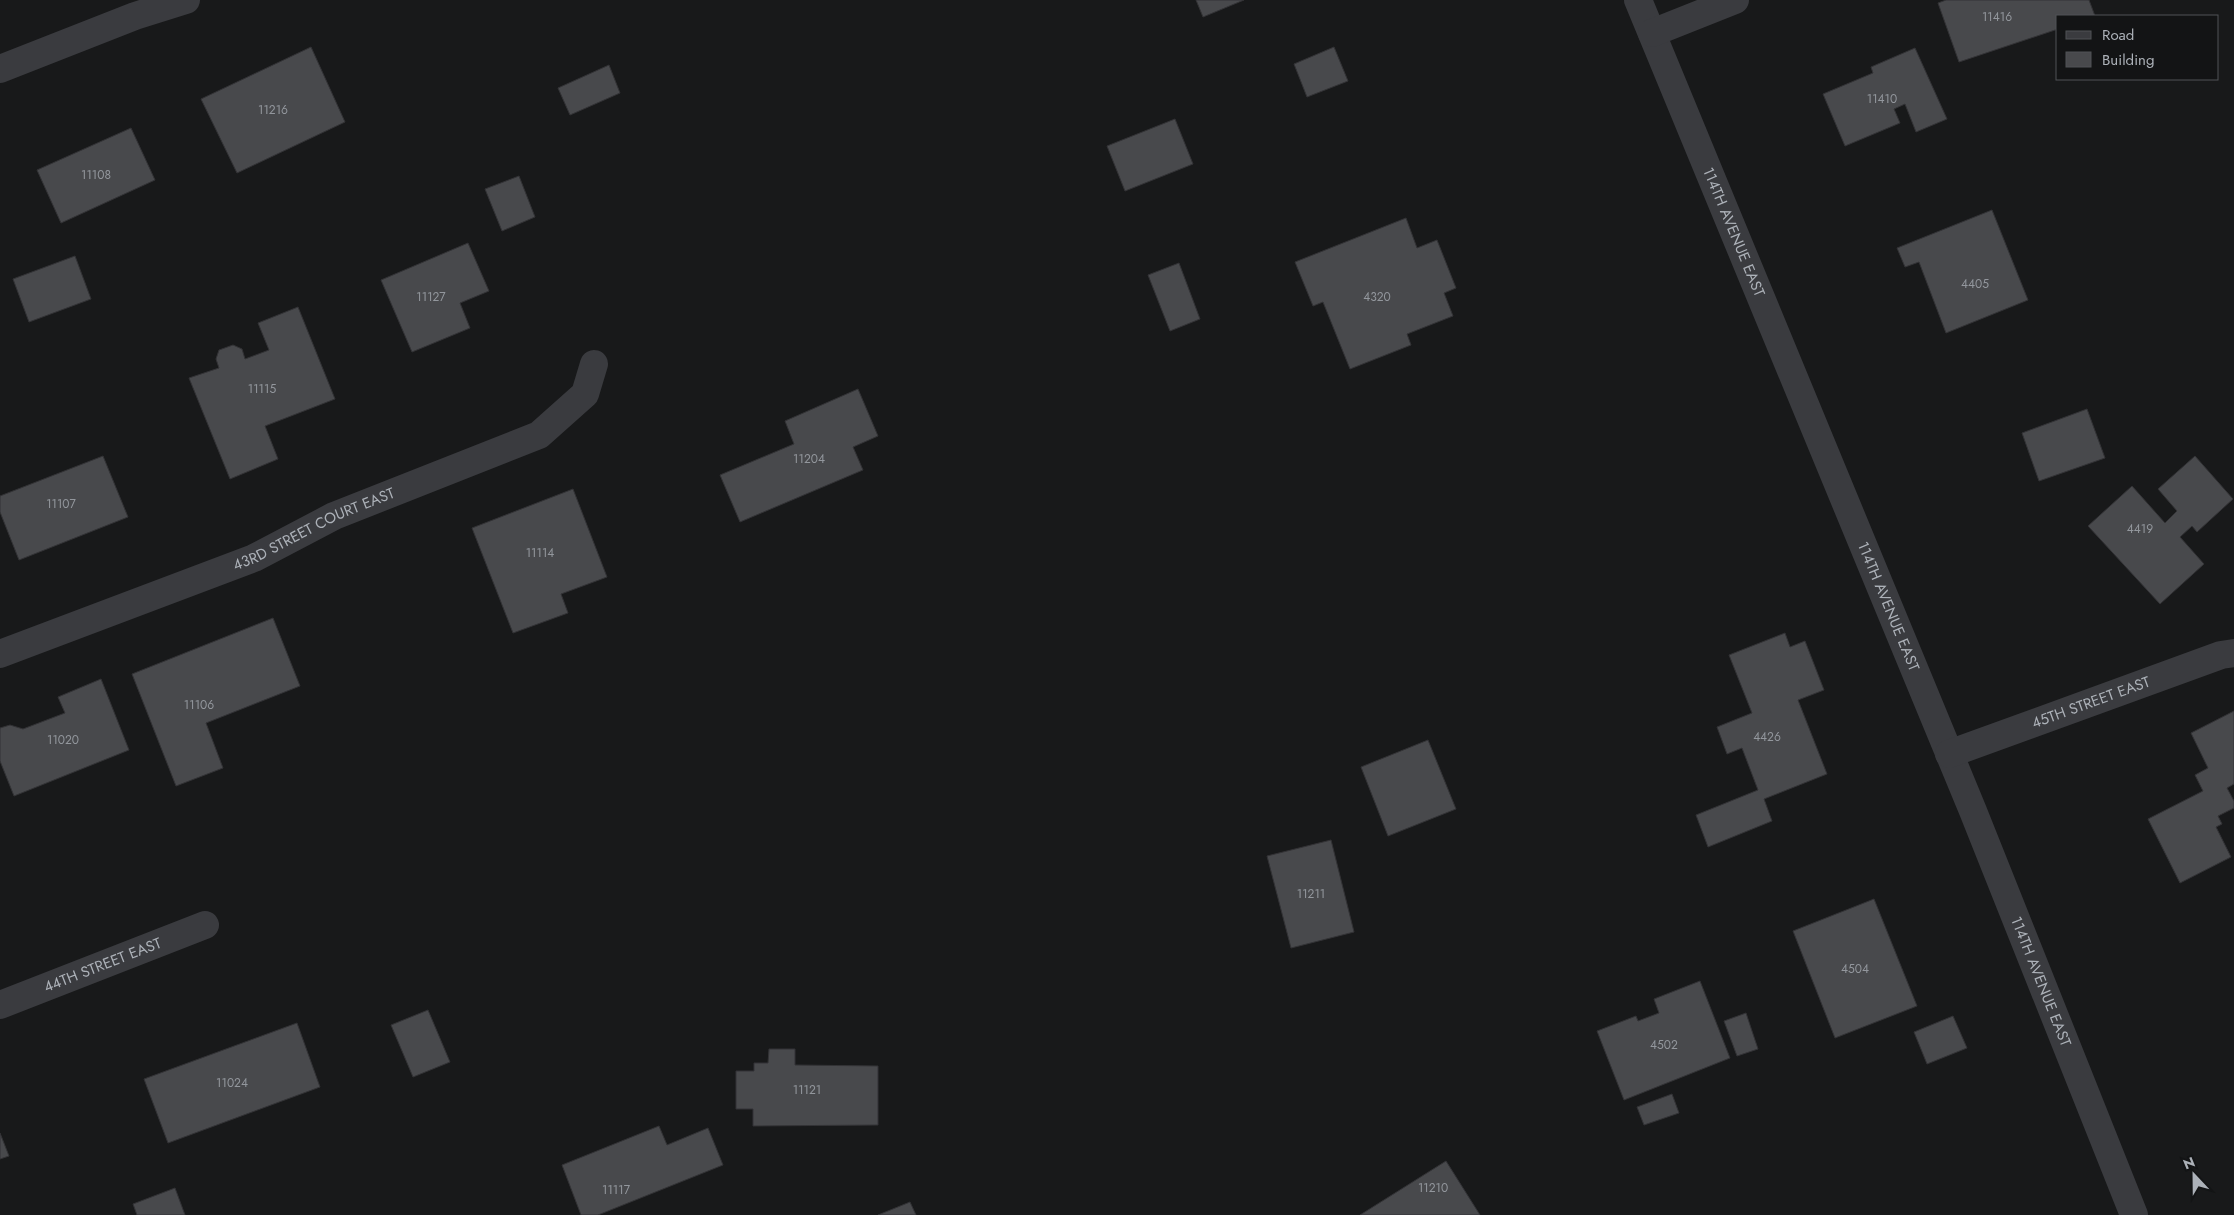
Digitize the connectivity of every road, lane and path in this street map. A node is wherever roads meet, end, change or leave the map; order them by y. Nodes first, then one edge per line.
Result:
1 (186, 0) edge
2 (1638, 0) edge
3 (1736, 0) edge
4 (1652, 33) junction
5 (0, 69) edge
6 (594, 364) dead end
7 (2234, 653) edge
8 (0, 654) edge
9 (1949, 754) junction
10 (205, 925) dead end
11 (0, 1005) edge
12 (2134, 1215) edge

1 - 5 street
2 - 4 street, 114TH AVENUE EAST
3 - 4 street
4 - 9 street, 114TH AVENUE EAST
6 - 8 street, 43RD STREET COURT EAST
7 - 9 street, 45TH STREET EAST
9 - 12 street, 114TH AVENUE EAST
10 - 11 street, 44TH STREET EAST

